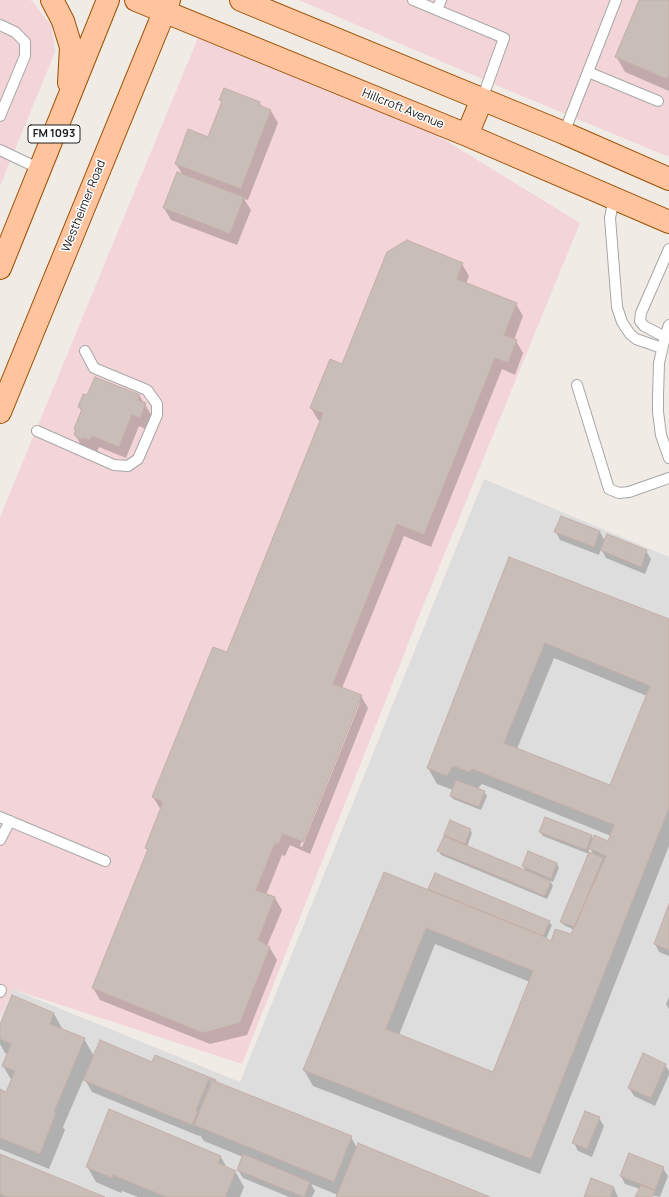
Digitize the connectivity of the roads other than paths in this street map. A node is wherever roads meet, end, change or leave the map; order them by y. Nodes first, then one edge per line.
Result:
1 (52, 0) edge
2 (108, 0) edge
3 (136, 0) edge
4 (240, 0) edge
5 (413, 0) edge
6 (441, 0) edge
7 (616, 0) edge
8 (166, 6) edge
9 (437, 10) junction
10 (0, 25) edge
11 (588, 72) junction
12 (68, 99) junction
13 (482, 100) junction
14 (658, 102) dead end
15 (0, 116) edge
16 (564, 133) junction
17 (467, 135) junction
18 (0, 150) edge
19 (40, 169) junction
20 (669, 179) edge
21 (614, 198) junction
22 (669, 222) edge
23 (4, 246) edge
24 (669, 249) edge
25 (0, 268) edge
26 (665, 272) edge
27 (669, 325) edge
28 (664, 336) junction
29 (662, 348) junction
30 (85, 351) dead end
31 (577, 385) dead end
32 (0, 412) edge
33 (37, 431) dead end
34 (669, 458) edge
35 (669, 478) edge
36 (0, 817) edge
37 (10, 821) junction
38 (0, 840) edge
39 (104, 861) dead end

1 - 12 main road
2 - 12 main road, FM 1093
3 - 8 main road, Hillcroft Avenue
4 - 13 main road
5 - 9 lane
6 - 9 lane
7 - 11 lane
8 - 17 main road, Hillcroft Avenue
8 - 32 main road, Westheimer Road
9 - 13 lane
10 - 15 lane
11 - 14 lane
11 - 16 lane
12 - 19 main road, FM 1093
13 - 16 main road
13 - 17 main road
16 - 20 main road
17 - 21 main road, Hillcroft Avenue
18 - 19 lane
19 - 23 main road, FM 1093
21 - 22 main road, Hillcroft Avenue
21 - 29 lane
23 - 25 main road, FM 1093
24 - 26 lane
26 - 28 lane
27 - 28 lane
28 - 29 lane
29 - 34 lane
30 - 33 lane
31 - 35 lane
36 - 37 lane
37 - 38 lane
37 - 39 lane

